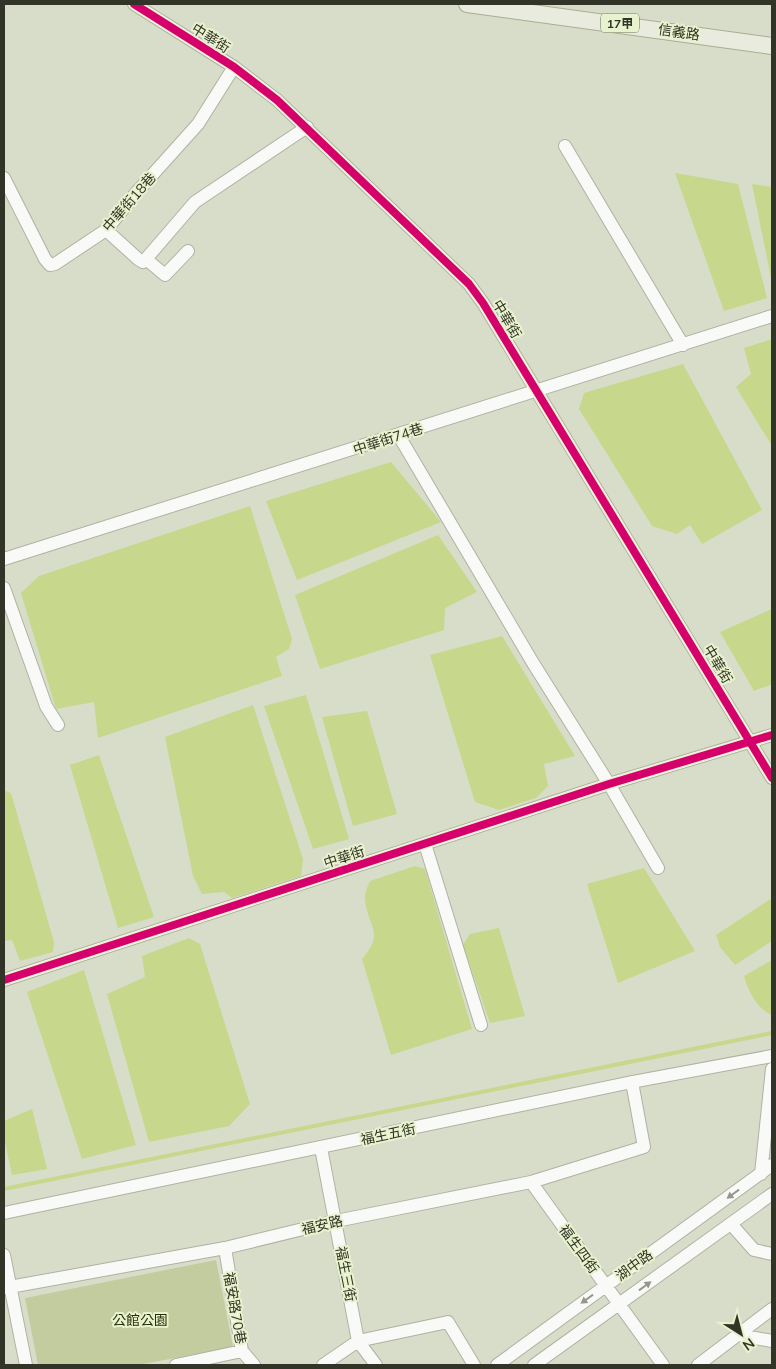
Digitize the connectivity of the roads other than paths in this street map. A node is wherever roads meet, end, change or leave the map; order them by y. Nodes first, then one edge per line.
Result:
1 (134, 4) edge
2 (467, 4) edge
3 (772, 46) edge
4 (234, 67) junction
5 (307, 127) junction
6 (565, 146) dead end
7 (4, 178) edge
8 (106, 230) junction
9 (188, 250) dead end
10 (146, 259) junction
11 (772, 316) edge
12 (683, 345) junction
13 (535, 389) junction
14 (399, 436) junction
15 (4, 559) edge
16 (4, 588) edge
17 (58, 726) dead end
18 (772, 735) edge
19 (750, 742) junction
20 (772, 778) edge
21 (609, 784) junction
22 (425, 844) junction
23 (658, 868) dead end
24 (4, 980) edge
25 (480, 1025) dead end
26 (772, 1056) edge
27 (772, 1069) edge
28 (632, 1082) junction
29 (321, 1148) junction
30 (772, 1165) edge
31 (761, 1174) junction
32 (531, 1182) junction
33 (772, 1194) edge
34 (4, 1213) edge
35 (336, 1221) junction
36 (731, 1224) junction
37 (225, 1248) junction
38 (4, 1254) edge
39 (772, 1254) edge
40 (605, 1286) junction
41 (7, 1287) edge
42 (618, 1305) junction
43 (772, 1309) edge
44 (739, 1335) junction
45 (358, 1341) junction
46 (772, 1341) edge
47 (242, 1351) junction
48 (26, 1365) edge
49 (176, 1365) edge
50 (254, 1365) edge
51 (323, 1365) edge
52 (376, 1365) edge
53 (474, 1365) edge
54 (497, 1365) edge
55 (534, 1365) edge
56 (663, 1365) edge
57 (698, 1365) edge

1 - 4 street, 中華街
2 - 3 main road, 信義路 / 17甲
4 - 5 street, 中華街
4 - 8 street, 中華街18巷
5 - 10 street
5 - 13 street, 中華街
6 - 12 street
7 - 8 street, 中華街18巷
8 - 10 street
9 - 10 street
11 - 12 street, 中華街74巷
12 - 13 street, 中華街74巷
13 - 14 street, 中華街74巷
13 - 19 street, 中華街
14 - 15 street, 中華街74巷
14 - 21 street
16 - 17 street
18 - 19 street, 中華街
19 - 20 street, 中華街
19 - 21 street, 中華街
21 - 22 street, 中華街
21 - 23 street
22 - 24 street, 中華街
22 - 25 street
26 - 28 street, 福生五街
27 - 31 street
28 - 29 street, 福生五街
28 - 32 street, 福安路
29 - 34 street, 福生五街
29 - 35 street, 福生三街
30 - 31 street, 湖中路
31 -> 40 street, 湖中路
32 - 35 street, 福安路
32 - 40 street, 福生四街
33 - 36 street, 湖中路
35 - 37 street, 福安路
35 - 45 street, 福生三街
36 - 39 street
42 -> 36 street, 湖中路
37 - 41 street, 福安路
37 - 47 street, 福安路70巷
38 - 41 street
40 - 42 street, 福生四街
40 -> 54 street, 湖中路
41 - 48 street
42 - 55 street, 湖中路
42 - 56 street, 福生四街
43 - 44 street
44 - 46 street
44 - 57 street
45 - 51 street
45 - 52 street, 福生三街
45 - 53 street
47 - 49 street
47 - 50 street, 福安路70巷

